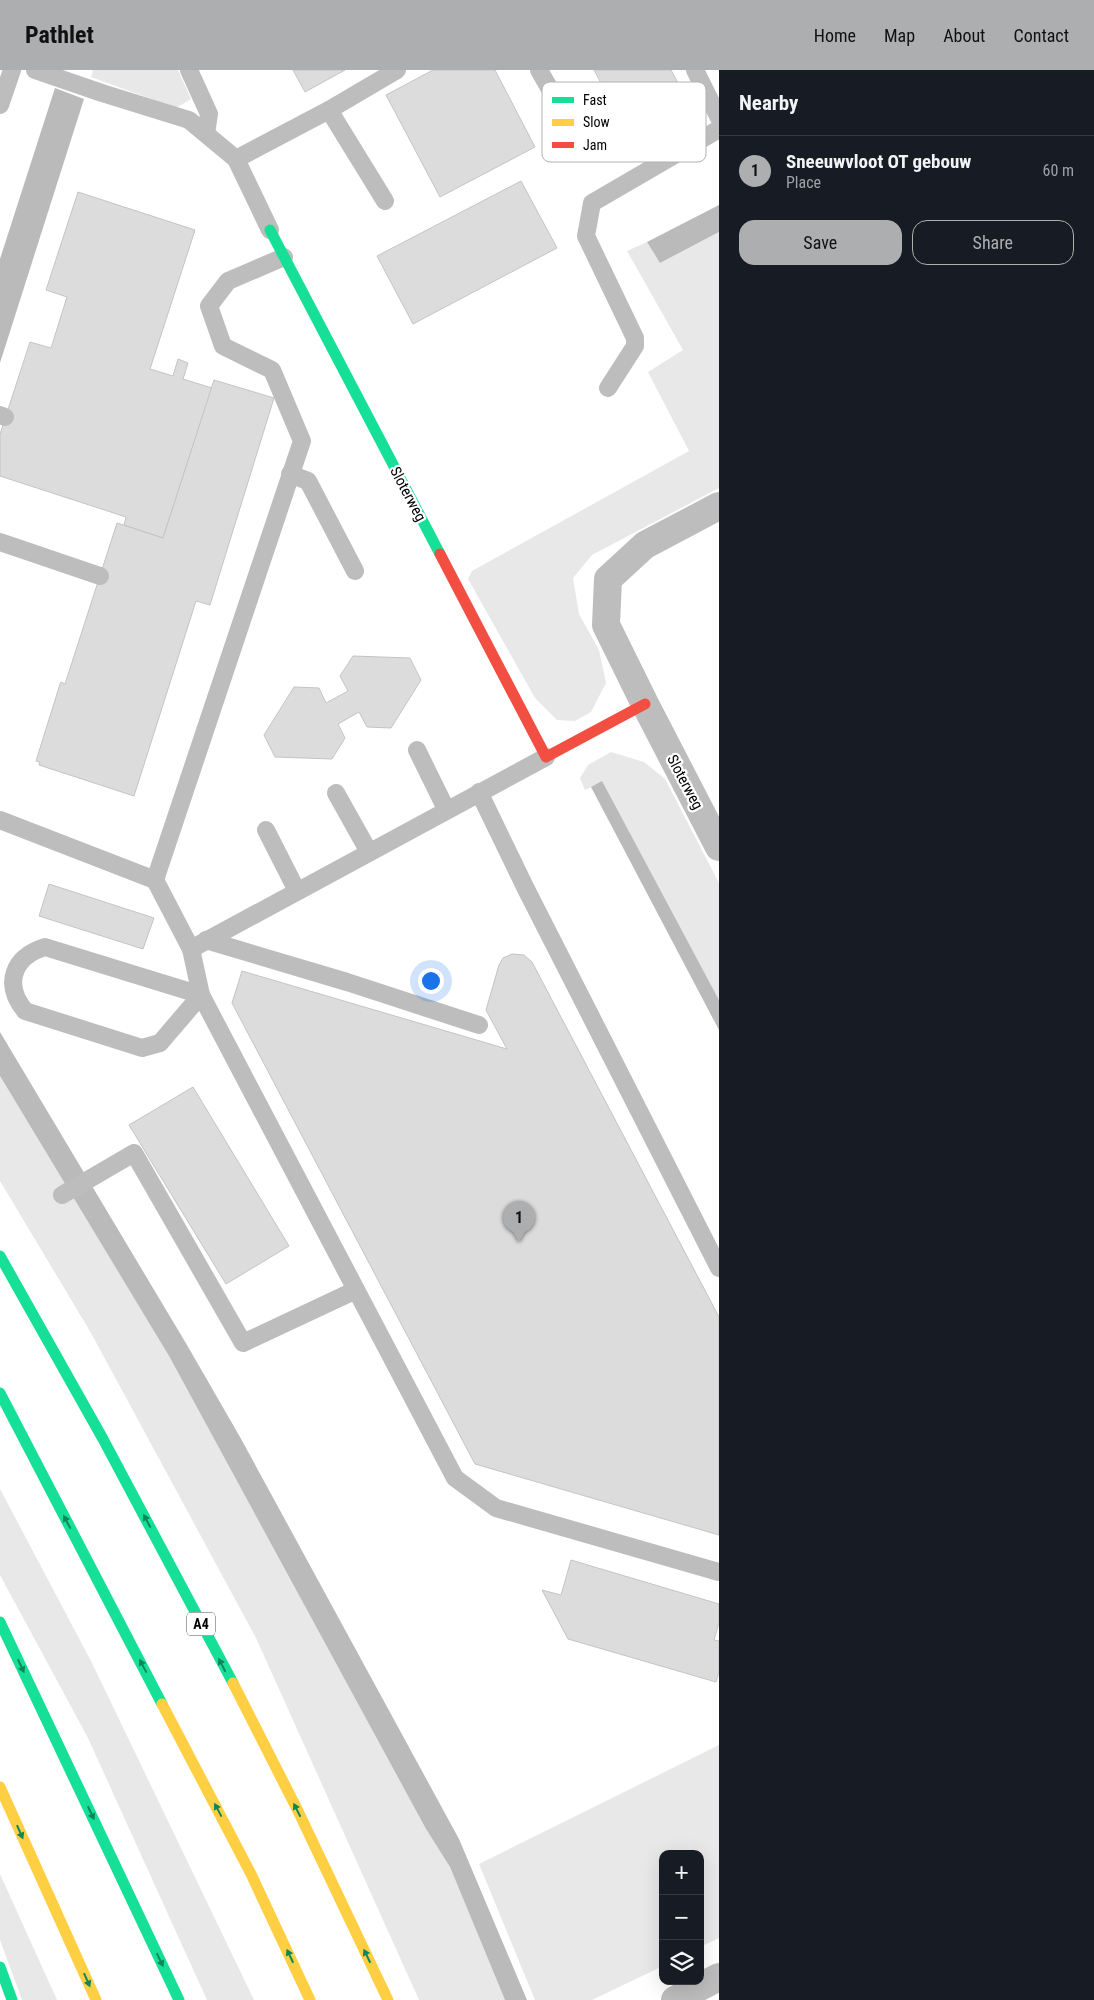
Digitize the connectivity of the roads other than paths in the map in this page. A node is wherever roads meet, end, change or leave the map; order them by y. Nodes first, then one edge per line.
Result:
1 (12, 70) edge
2 (189, 70) edge
3 (539, 70) edge
4 (695, 70) edge
5 (38, 71) edge
6 (387, 72) edge
7 (546, 82) edge
8 (701, 82) edge
9 (706, 90) edge
10 (0, 105) edge
11 (329, 110) junction
12 (717, 111) edge
13 (719, 129) edge
14 (206, 134) junction
15 (706, 137) edge
16 (236, 159) junction
17 (662, 162) edge
18 (385, 201) dead end
19 (270, 230) joint
20 (284, 257) junction
21 (608, 388) dead end
22 (290, 474) junction
23 (719, 506) edge
24 (0, 542) edge
25 (355, 571) dead end
26 (100, 576) dead end
27 (645, 704) junction
28 (417, 750) dead end
29 (546, 757) junction
30 (479, 792) junction
31 (336, 793) dead end
32 (446, 809) junction
33 (0, 820) edge
34 (266, 830) dead end
35 (719, 847) edge
36 (369, 852) junction
37 (155, 880) junction
38 (297, 891) junction
39 (198, 944) junction
40 (201, 996) junction
41 (479, 1025) dead end
42 (62, 1196) dead end
43 (0, 1256) edge
44 (719, 1268) edge
45 (356, 1290) junction
46 (0, 1393) edge
47 (719, 1572) edge
48 (0, 1622) edge
49 (0, 1787) edge
50 (0, 1967) edge
51 (719, 1977) edge
52 (12, 2000) edge
53 (96, 2000) edge
54 (179, 2000) edge
55 (310, 2000) edge
56 (388, 2000) edge
57 (675, 2000) edge

1 - 10 lane
2 - 14 lane
3 - 7 lane
4 - 8 lane
5 - 14 lane
6 - 11 lane
9 - 12 lane
11 - 16 lane
11 - 18 lane
13 - 15 lane
14 - 16 lane
16 - 19 lane
17 - 21 lane
19 - 20 main road, Sloterweg
20 - 22 lane
20 - 29 main road, Sloterweg
22 - 25 lane
22 - 37 lane
23 - 27 street, Sloterweg
24 - 26 lane
27 - 29 main road
27 - 35 street, Sloterweg
28 - 32 lane
29 - 30 lane
30 - 32 lane
30 - 44 lane
31 - 36 lane
32 - 36 lane
33 - 37 lane
34 - 38 lane
36 - 38 lane
37 - 39 lane
38 - 39 lane
39 - 40 lane
39 - 41 lane
40 - 40 lane
40 - 45 lane
42 - 45 lane
56 -> 43 main road, A4
45 - 47 lane
55 -> 46 main road
48 -> 54 main road
49 -> 53 main road
50 - 52 main road
51 - 57 street

